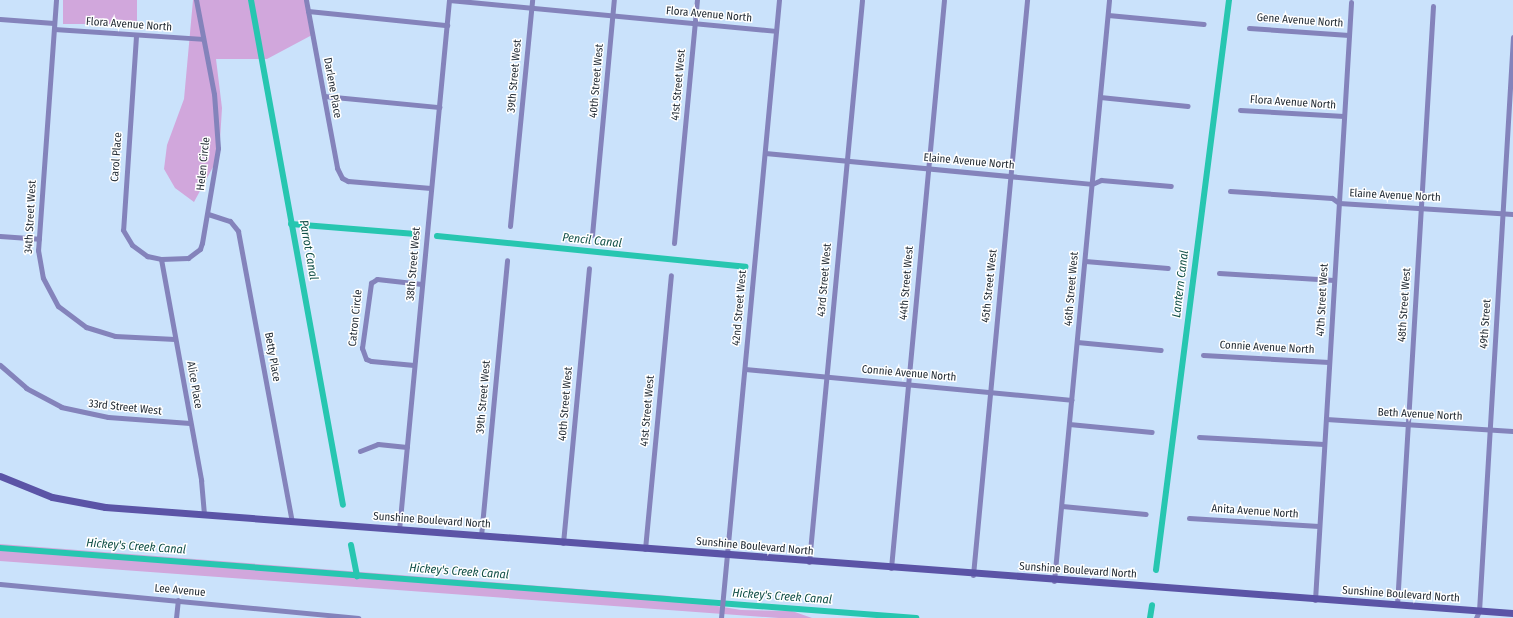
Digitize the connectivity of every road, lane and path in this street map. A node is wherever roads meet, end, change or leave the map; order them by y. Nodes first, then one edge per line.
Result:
1 (56, 0) edge
2 (196, 0) edge
3 (306, 0) edge
4 (449, 0) edge
5 (532, 0) edge
6 (614, 0) edge
7 (697, 0) edge
8 (779, 0) edge
9 (862, 0) edge
10 (944, 0) edge
11 (1027, 0) edge
12 (1109, 0) edge
13 (1351, 2) dead end
14 (1433, 6) dead end
15 (531, 8) junction
16 (308, 11) junction
17 (613, 15) junction
18 (1108, 16) junction
19 (0, 19) edge
20 (54, 23) junction
21 (695, 23) junction
22 (1204, 24) dead end
23 (447, 25) junction
24 (1249, 28) dead end
25 (54, 29) junction
26 (776, 31) junction
27 (1349, 34) junction
28 (136, 36) junction
29 (1513, 37) edge
30 (203, 39) junction
31 (324, 96) junction
32 (1100, 97) junction
33 (1188, 106) dead end
34 (439, 107) junction
35 (1240, 110) dead end
36 (1344, 116) junction
37 (765, 153) junction
38 (846, 160) junction
39 (928, 168) junction
40 (1011, 176) junction
41 (1092, 184) junction
42 (1171, 186) dead end
43 (431, 188) junction
44 (1230, 191) dead end
45 (1339, 203) junction
46 (1421, 208) junction
47 (1503, 213) junction
48 (208, 214) junction
49 (1513, 214) edge
50 (510, 226) dead end
51 (592, 235) dead end
52 (0, 236) edge
53 (39, 239) junction
54 (674, 243) dead end
55 (161, 259) junction
56 (507, 260) dead end
57 (1085, 261) junction
58 (589, 268) dead end
59 (1168, 268) dead end
60 (1219, 273) dead end
61 (671, 275) dead end
62 (1334, 280) junction
63 (422, 284) junction
64 (175, 339) junction
65 (1077, 342) junction
66 (1161, 350) dead end
67 (1203, 355) dead end
68 (1329, 362) junction
69 (0, 365) edge
70 (414, 365) junction
71 (745, 369) junction
72 (826, 376) junction
73 (908, 384) junction
74 (990, 392) junction
75 (1072, 400) junction
76 (1326, 420) junction
77 (190, 423) junction
78 (1069, 424) junction
79 (1407, 424) junction
80 (1490, 429) junction
81 (1513, 431) edge
82 (1152, 432) dead end
83 (1199, 437) dead end
84 (1324, 444) junction
85 (407, 447) junction
86 (360, 451) dead end
87 (0, 476) edge
88 (1062, 506) junction
89 (1146, 514) dead end
90 (204, 515) junction
91 (1189, 518) dead end
92 (292, 522) junction
93 (1319, 526) junction
94 (398, 530) junction
95 (481, 536) junction
96 (563, 543) junction
97 (645, 549) junction
98 (727, 555) junction
99 (809, 562) junction
100 (891, 568) junction
101 (973, 575) junction
102 (1054, 581) junction
103 (0, 584) edge
104 (178, 600) junction
105 (1315, 600) junction
106 (1397, 605) junction
107 (1478, 614) edge
108 (1513, 614) edge
109 (176, 618) edge
110 (358, 618) edge
111 (721, 618) edge

1 - 20 street, 34th Street West
2 - 30 street, Helen Circle
3 - 16 street, Darlene Place
4 - 15 street, Flora Avenue North
4 - 23 street, 38th Street West
5 - 15 street, 39th Street West
6 - 17 street, 40th Street West
7 - 21 street, 41st Street West
8 - 26 street, 42nd Street West
9 - 38 street, 43rd Street West
10 - 39 street, 44th Street West
11 - 40 street, 45th Street West
12 - 18 street, 46th Street West
13 - 27 street, 47th Street West
14 - 46 street, 48th Street West
15 - 17 street, Flora Avenue North
15 - 50 street, 39th Street West
16 - 23 street
16 - 31 street, Darlene Place
17 - 21 street, Flora Avenue North
17 - 51 street, 40th Street West
18 - 22 street
18 - 32 street, 46th Street West
19 - 20 street
20 - 25 street, 34th Street West
21 - 26 street, Flora Avenue North
21 - 54 street, 41st Street West
23 - 34 street, 38th Street West
24 - 27 street, Gene Avenue North
25 - 28 street, Flora Avenue North
25 - 53 street, 34th Street West
26 - 37 street, 42nd Street West
27 - 36 street, 47th Street West
28 - 30 street, Flora Avenue North
28 - 55 street, Carol Place
29 - 47 street, 49th Street
30 - 48 street, Helen Circle
31 - 34 street
31 - 43 street, Darlene Place
32 - 33 street
32 - 41 street, 46th Street West
34 - 43 street, 38th Street West
35 - 36 street, Flora Avenue North
36 - 45 street, 47th Street West
37 - 38 street, Elaine Avenue North
37 - 71 street, 42nd Street West
38 - 39 street, Elaine Avenue North
38 - 72 street, 43rd Street West
39 - 40 street, Elaine Avenue North
39 - 73 street, 44th Street West
40 - 41 street, Elaine Avenue North
40 - 74 street, 45th Street West
41 - 42 street, Elaine Avenue North
41 - 57 street, 46th Street West
43 - 63 street, 38th Street West
44 - 45 street, Elaine Avenue North
45 - 46 street, Elaine Avenue North
45 - 62 street, 47th Street West
46 - 47 street, Elaine Avenue North
46 - 79 street, 48th Street West
47 - 49 street, Elaine Avenue North
47 - 80 street, 49th Street
48 - 55 street, Helen Circle
48 - 92 street, Betty Place
52 - 53 street
53 - 64 street, 34th Street West
55 - 64 street, Alice Place
56 - 95 street, 39th Street West
57 - 59 street
57 - 65 street, 46th Street West
58 - 96 street, 40th Street West
60 - 62 street
61 - 97 street, 41st Street West
62 - 68 street, 47th Street West
63 - 70 street, 38th Street West
63 - 70 street, Catron Circle
64 - 77 street, Alice Place
65 - 66 street
65 - 75 street, 46th Street West
67 - 68 street, Connie Avenue North
68 - 76 street, 47th Street West
69 - 77 street, 33rd Street West
70 - 85 street, 38th Street West
71 - 72 street, Connie Avenue North
71 - 98 street, 42nd Street West
72 - 73 street, Connie Avenue North
72 - 99 street, 43rd Street West
73 - 74 street, Connie Avenue North
73 - 100 street, 44th Street West
74 - 75 street, Connie Avenue North
74 - 101 street, 45th Street West
75 - 78 street, 46th Street West
76 - 79 street, Beth Avenue North
76 - 84 street, 47th Street West
77 - 90 street, Alice Place
78 - 82 street
78 - 88 street, 46th Street West
79 - 80 street, Beth Avenue North
79 - 106 street, 48th Street West
80 - 81 street, Beth Avenue North
80 - 107 street, 49th Street
83 - 84 street
84 - 93 street, 47th Street West
85 - 86 street
85 - 94 street, 38th Street West
87 - 90 street, Sunshine Boulevard North
88 - 89 street
88 - 102 street, 46th Street West
90 - 92 street, Sunshine Boulevard North
91 - 93 street, Anita Avenue North
92 - 94 street, Sunshine Boulevard North
93 - 105 street, 47th Street West
94 - 95 street, Sunshine Boulevard North
95 - 96 street, Sunshine Boulevard North
96 - 97 street, Sunshine Boulevard North
97 - 98 street, Sunshine Boulevard North
98 - 99 street, Sunshine Boulevard North
98 - 111 street, 42nd Street West
99 - 100 street, Sunshine Boulevard North
100 - 101 street, Sunshine Boulevard North
101 - 102 street, Sunshine Boulevard North
102 - 105 street, Sunshine Boulevard North
103 - 104 street, Lee Avenue
104 - 109 street
104 - 110 street, Lee Avenue
105 - 106 street, Sunshine Boulevard North
106 - 107 street, Sunshine Boulevard North
107 - 108 street, Sunshine Boulevard North

